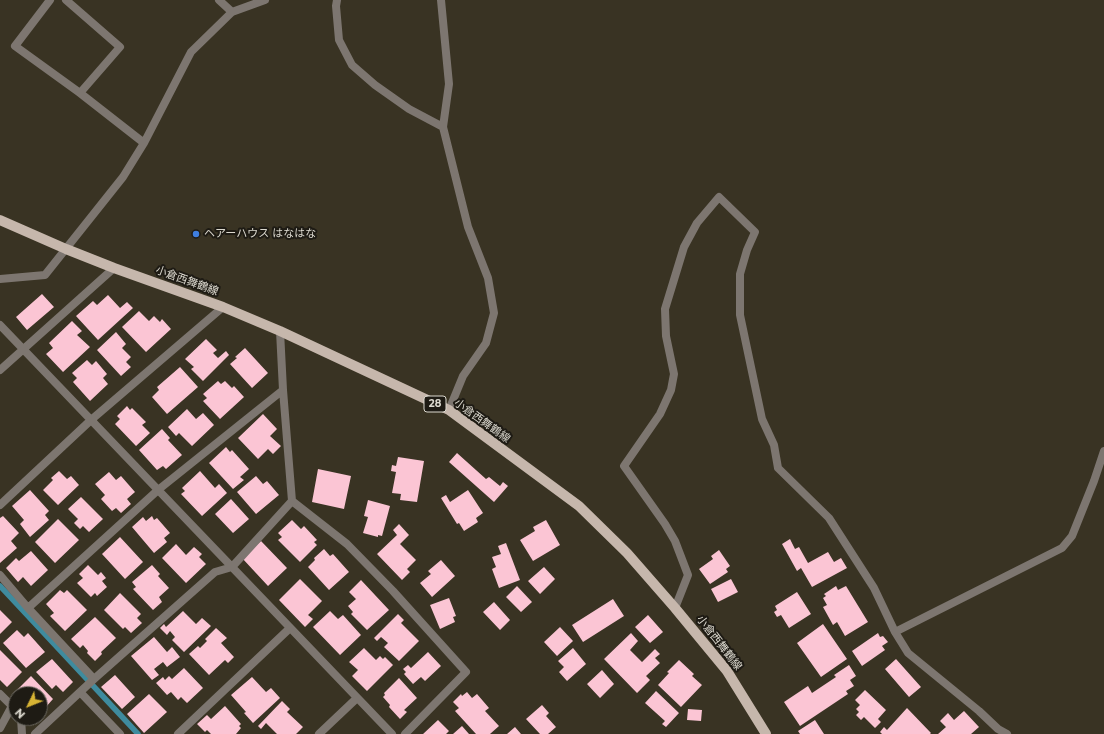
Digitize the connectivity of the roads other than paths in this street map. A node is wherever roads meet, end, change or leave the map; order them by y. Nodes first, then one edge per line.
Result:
1 (50, 0) edge
2 (66, 0) edge
3 (220, 0) edge
4 (265, 0) edge
5 (337, 0) edge
6 (441, 0) edge
7 (232, 12) junction
8 (80, 93) junction
9 (443, 127) junction
10 (144, 143) junction
11 (0, 220) edge
12 (66, 249) junction
13 (114, 268) junction
14 (0, 279) edge
15 (224, 307) junction
16 (0, 325) edge
17 (280, 331) junction
18 (23, 349) junction
19 (0, 370) edge
20 (283, 390) junction
21 (449, 410) junction
22 (91, 420) junction
23 (1104, 451) edge
24 (158, 490) junction
25 (292, 502) junction
26 (0, 505) edge
27 (232, 567) junction
28 (0, 575) edge
29 (28, 608) junction
30 (675, 608) junction
31 (290, 628) junction
32 (895, 632) junction
33 (94, 679) junction
34 (80, 692) junction
35 (0, 694) edge
36 (357, 698) junction
37 (8, 702) edge
38 (8, 717) edge
39 (0, 728) edge
40 (998, 729) junction
41 (35, 734) edge
42 (120, 734) edge
43 (178, 734) edge
44 (319, 734) edge
45 (392, 734) edge
46 (405, 734) edge
47 (766, 734) edge
48 (990, 734) edge
49 (1007, 734) edge

1 - 8 street
2 - 8 street
3 - 7 street
4 - 7 street
5 - 9 street
6 - 9 street
7 - 10 street
8 - 10 street
9 - 21 street
10 - 12 street
11 - 12 main road, 小倉西舞鶴線 / 28
12 - 13 main road, 小倉西舞鶴線 / 28
12 - 14 street
13 - 15 main road, 小倉西舞鶴線 / 28
13 - 18 street
15 - 17 main road, 小倉西舞鶴線 / 28
15 - 22 street
16 - 18 street
17 - 20 street
17 - 21 main road, 小倉西舞鶴線 / 28
18 - 19 street
18 - 22 street
20 - 24 street
20 - 25 street
21 - 30 main road, 小倉西舞鶴線 / 28
22 - 24 street
22 - 26 street
23 - 32 street
24 - 27 street
24 - 29 street
25 - 27 street
25 - 46 street
27 - 31 street
27 - 33 street
28 - 29 street
29 - 33 street
30 - 32 street
30 - 47 main road, 小倉西舞鶴線 / 28
31 - 36 street
31 - 43 street
32 - 40 street
33 - 34 street
34 - 41 street
34 - 42 street
35 - 37 street
36 - 44 street
36 - 45 street
38 - 39 street
40 - 48 street
40 - 49 street

